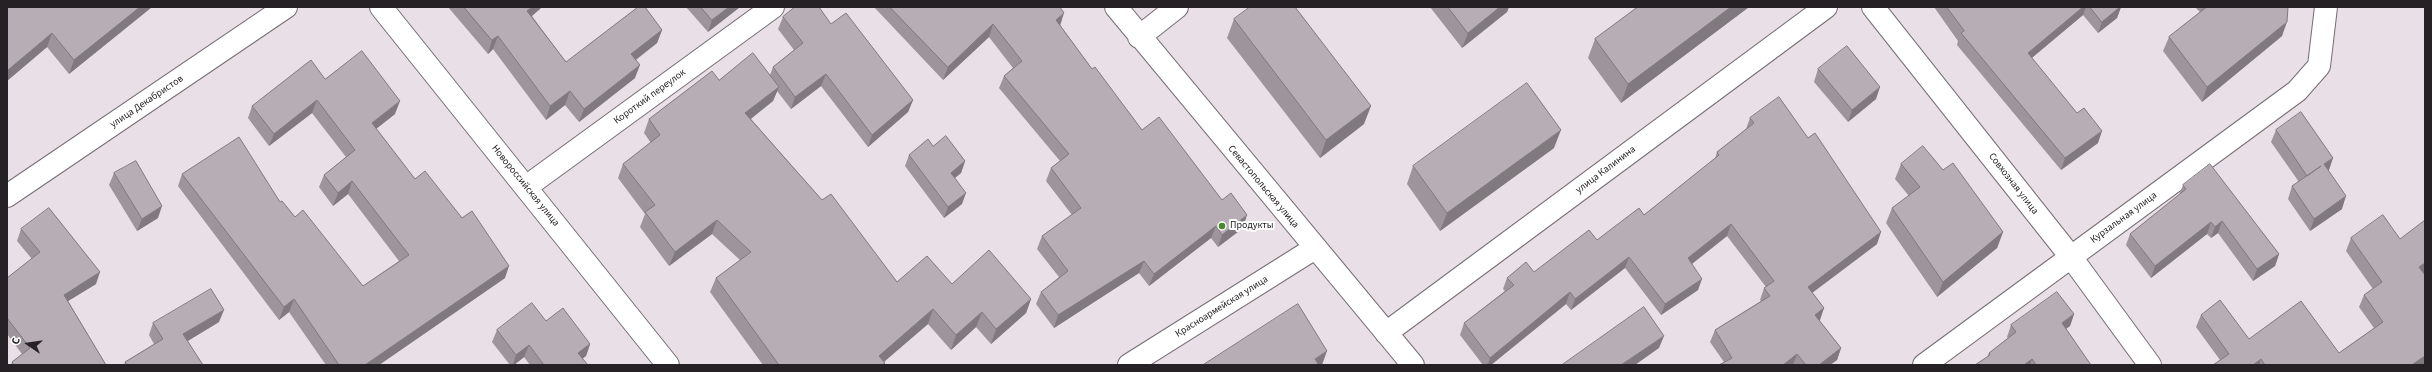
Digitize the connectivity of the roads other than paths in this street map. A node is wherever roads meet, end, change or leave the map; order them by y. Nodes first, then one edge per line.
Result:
1 (286, 7) edge
2 (381, 7) edge
3 (773, 7) edge
4 (1116, 7) edge
5 (1177, 7) edge
6 (1826, 7) edge
7 (1873, 7) edge
8 (2326, 7) edge
9 (1138, 37) junction
10 (526, 187) junction
11 (7, 196) edge
12 (1315, 248) junction
13 (2071, 257) junction
14 (1386, 333) junction
15 (668, 365) edge
16 (1129, 365) edge
17 (1413, 365) edge
18 (1924, 365) edge
19 (2150, 365) edge

1 - 11 street, улица Декабристов
2 - 10 street, Новороссийская улица
3 - 10 street, Короткий переулок
4 - 9 street, Севастопольская улица
5 - 9 street
6 - 14 street, улица Калинина
7 - 13 street, Совхозная улица
8 - 13 street, Курзальная улица
9 - 12 street, Севастопольская улица
10 - 15 street, Новороссийская улица
12 - 14 street, Севастопольская улица
12 - 16 street, Красноармейская улица
13 - 18 street, Курзальная улица
13 - 19 street, Совхозная улица
14 - 17 street, Севастопольская улица

